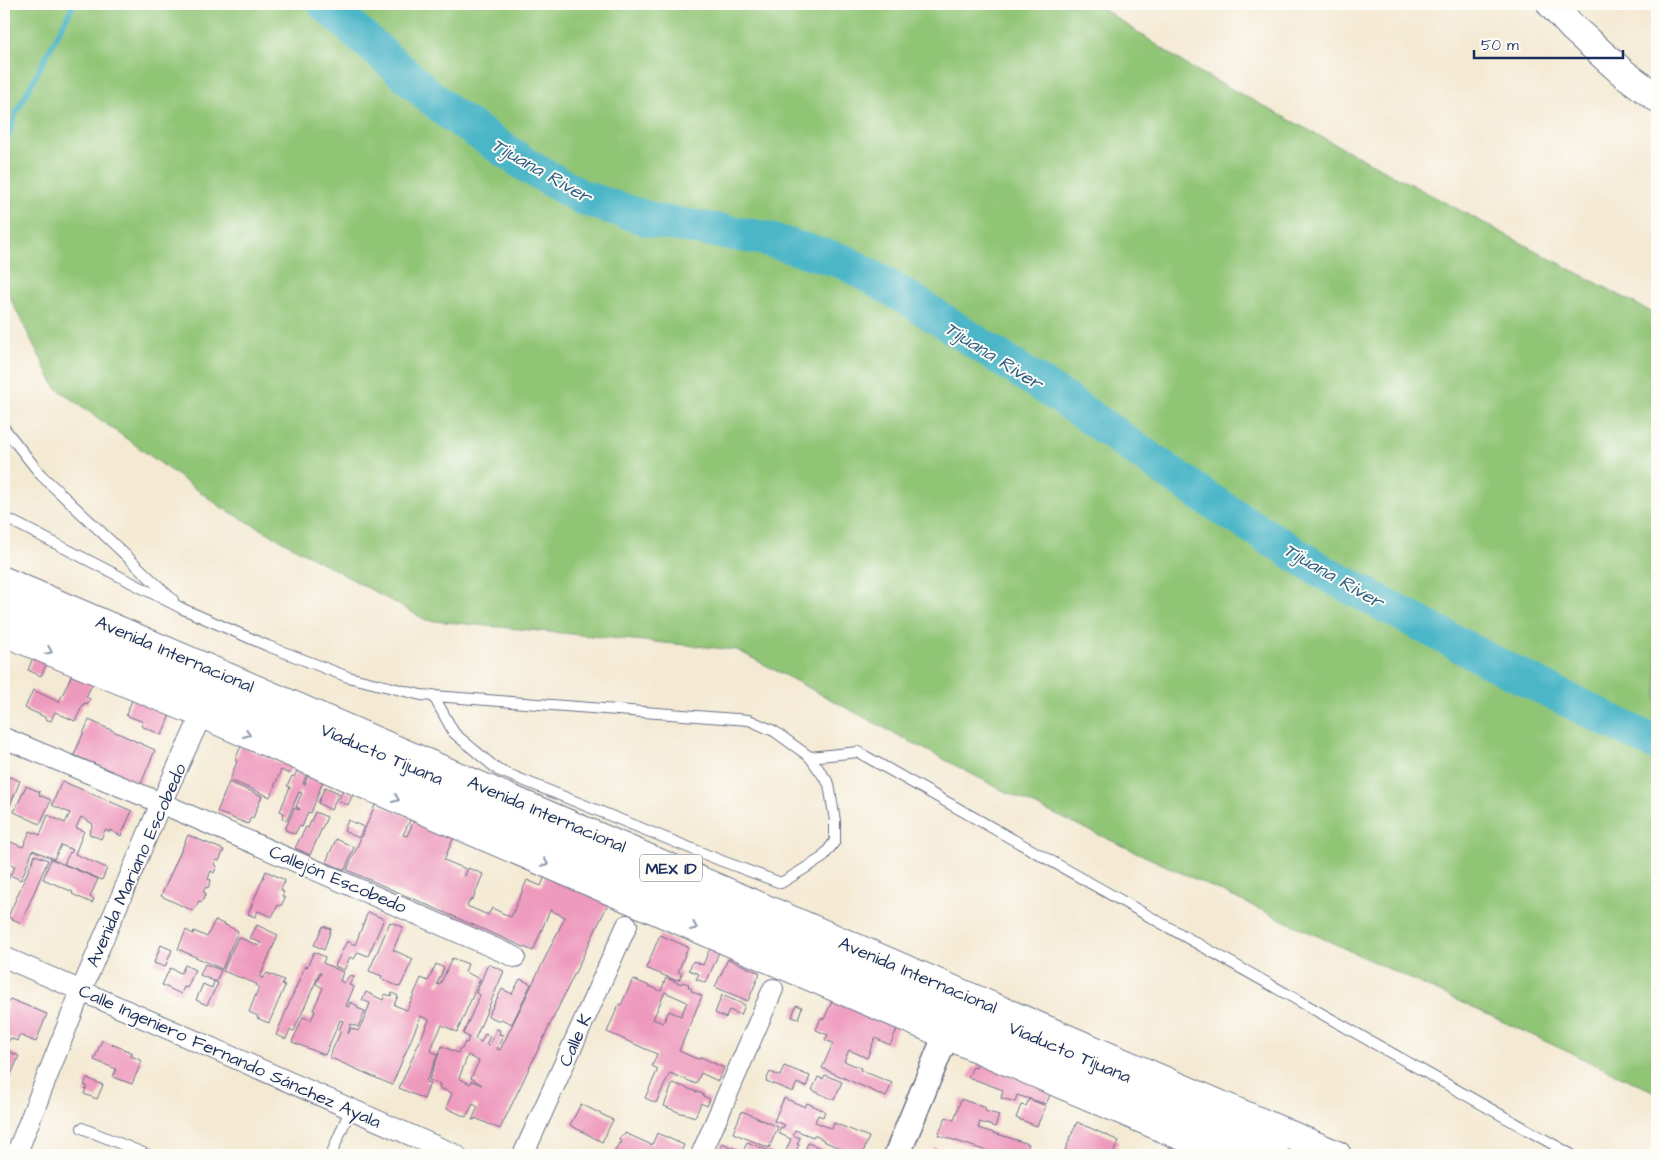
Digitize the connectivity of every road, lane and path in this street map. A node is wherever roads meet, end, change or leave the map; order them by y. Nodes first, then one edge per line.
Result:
1 (1551, 4) edge
2 (1657, 98) edge
3 (4, 428) edge
4 (4, 517) edge
5 (4, 581) edge
6 (4, 592) edge
7 (4, 600) edge
8 (4, 608) edge
9 (183, 608) junction
10 (4, 632) edge
11 (432, 696) junction
12 (202, 714) junction
13 (4, 738) edge
14 (810, 757) junction
15 (162, 803) junction
16 (628, 925) dead end
17 (515, 956) dead end
18 (4, 957) edge
19 (773, 989) dead end
20 (81, 991) junction
21 (946, 1035) junction
22 (350, 1110) junction
23 (82, 1128) dead end
24 (16, 1155) edge
25 (148, 1155) edge
26 (331, 1155) edge
27 (456, 1155) edge
28 (523, 1155) edge
29 (701, 1155) edge
30 (897, 1155) edge
31 (1226, 1155) edge
32 (1275, 1155) edge
33 (1289, 1155) edge
34 (1310, 1155) edge
35 (1337, 1155) edge
36 (1572, 1155) edge

1 - 2 main road
3 - 9 lane
4 - 9 lane
5 - 35 main road, Avenida Internacional / MEX 1D
6 - 34 main road, Viaducto Tijuana
7 - 33 main road, Viaducto Tijuana
8 - 32 main road, Avenida Internacional / MEX 1D
9 - 11 lane
10 -> 12 main road
11 - 14 lane
11 - 14 lane
12 - 15 street, Avenida Mariano Escobedo
12 -> 21 main road
13 - 15 street, Callejón Escobedo
14 - 36 lane
15 - 17 street, Callejón Escobedo
15 - 20 street, Avenida Mariano Escobedo
16 - 28 street, Calle K
18 - 20 street, Calle Ingeniero Fernando Sánchez Ayala
19 - 29 street
20 - 22 street, Calle Ingeniero Fernando Sánchez Ayala
20 - 24 street, Avenida Mariano Escobedo
21 - 30 street
21 - 31 main road
22 - 26 lane
22 - 27 street, Calle Ingeniero Fernando Sánchez Ayala
23 - 25 lane

